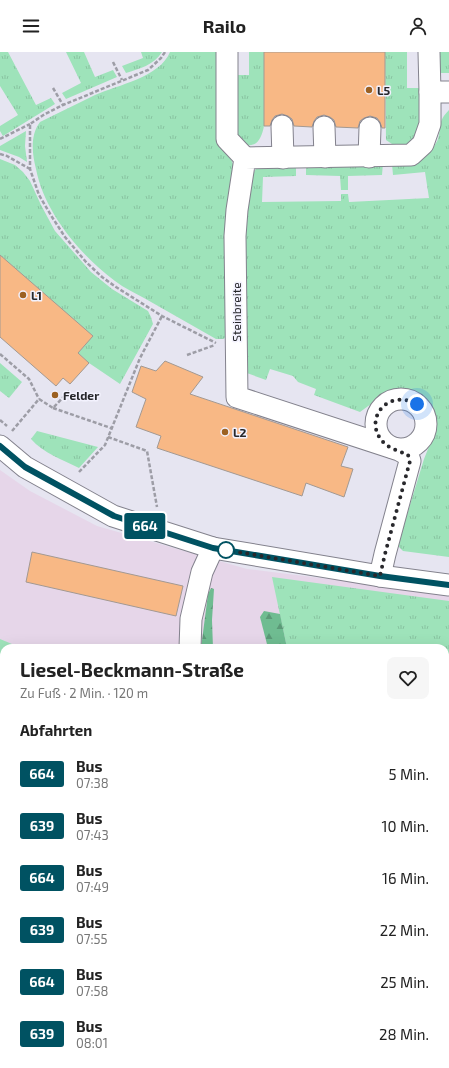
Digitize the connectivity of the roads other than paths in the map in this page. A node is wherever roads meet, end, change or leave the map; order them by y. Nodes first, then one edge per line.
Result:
1 (227, 52) edge
2 (429, 52) edge
3 (439, 92) edge
4 (282, 126) dead end
5 (324, 126) dead end
6 (370, 128) dead end
7 (324, 157) junction
8 (369, 157) junction
9 (245, 158) junction
10 (283, 158) junction
11 (6, 439) edge
12 (213, 548) junction
13 (380, 576) junction
14 (449, 585) edge
15 (190, 644) edge

1 - 9 street
2 - 3 street
3 - 8 street
4 - 10 street
5 - 7 street
6 - 8 street
7 - 8 street
7 - 10 street
9 - 10 street
9 - 13 street, Steinbreite
11 - 12 street
12 - 13 street
12 - 15 street
13 - 14 street

